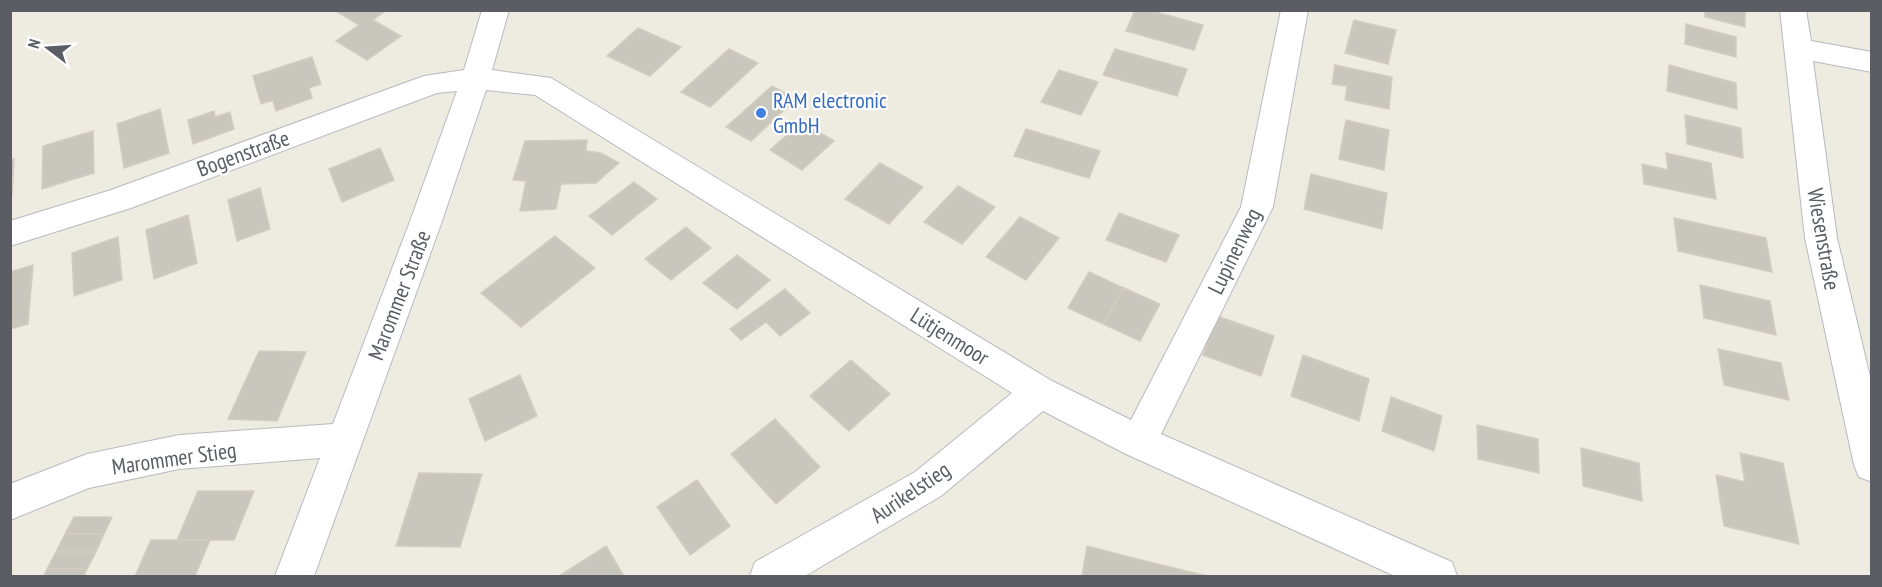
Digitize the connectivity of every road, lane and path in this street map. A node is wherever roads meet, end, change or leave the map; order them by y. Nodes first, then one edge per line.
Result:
1 (496, 10) edge
2 (1295, 10) edge
3 (1793, 10) edge
4 (1798, 48) junction
5 (1872, 62) edge
6 (476, 79) junction
7 (10, 234) edge
8 (1040, 392) junction
9 (343, 440) junction
10 (1139, 442) junction
11 (1872, 465) edge
12 (10, 502) edge
13 (295, 576) edge
14 (769, 576) edge
15 (1438, 576) edge

1 - 6 street, Marommer Straße
2 - 10 street, Lupinenweg
3 - 4 street, Wiesenstraße
4 - 5 street
4 - 11 street, Wiesenstraße
6 - 7 street, Bogenstraße
6 - 8 street, Lütjenmoor
6 - 9 street, Marommer Straße
8 - 10 street, Lütjenmoor
8 - 14 street, Aurikelstieg
9 - 12 street, Marommer Stieg
9 - 13 street, Marommer Straße
10 - 15 street, Lütjenmoor

